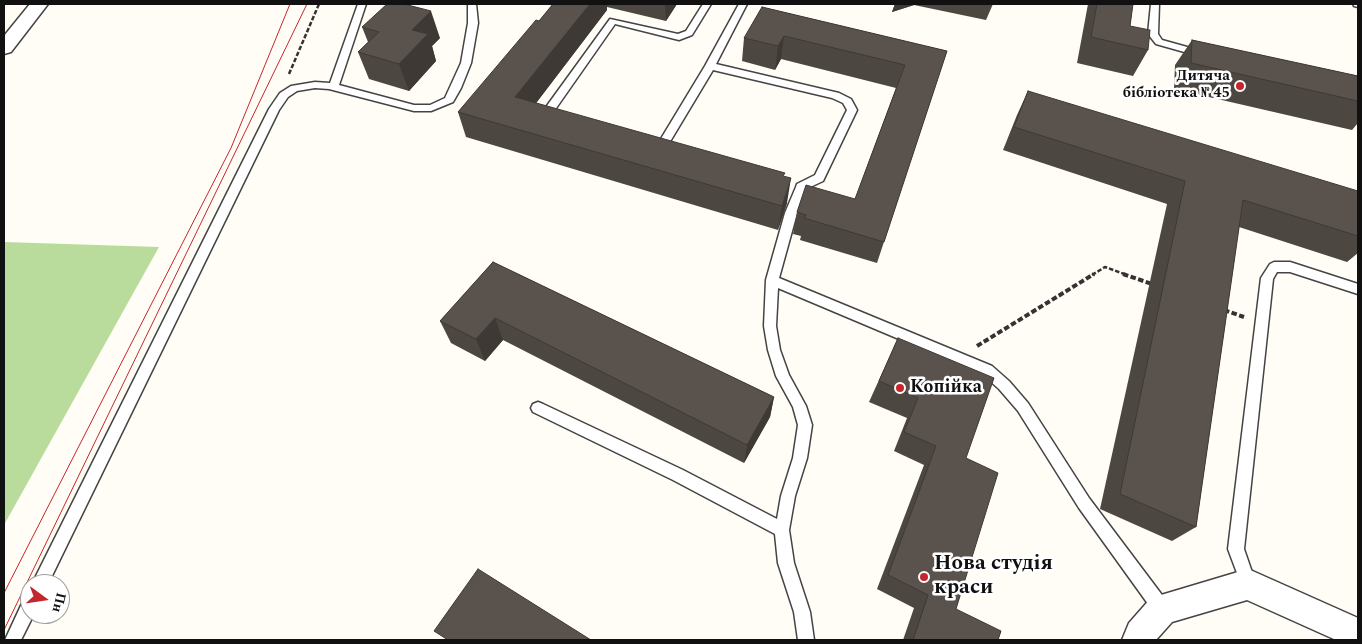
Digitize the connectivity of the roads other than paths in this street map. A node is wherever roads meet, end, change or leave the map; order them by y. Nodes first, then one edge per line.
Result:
1 (40, 4) edge
2 (362, 4) edge
3 (472, 4) edge
4 (706, 4) edge
5 (743, 4) edge
6 (1155, 4) edge
7 (4, 48) edge
8 (1212, 56) edge
9 (710, 66) junction
10 (332, 87) junction
11 (562, 120) edge
12 (680, 152) edge
13 (772, 280) junction
14 (1358, 289) edge
15 (538, 408) dead end
16 (782, 530) junction
17 (45, 574) edge
18 (1248, 584) junction
19 (1162, 609) junction
20 (21, 624) edge
21 (1358, 634) edge
22 (13, 640) edge
23 (806, 640) edge
24 (1138, 640) edge

1 - 7 street
2 - 10 lane
3 - 10 lane
4 - 11 lane
5 - 9 lane
6 - 8 lane
9 - 12 lane
9 - 13 lane
10 - 17 lane
13 - 16 lane
13 - 19 lane
14 - 18 lane
15 - 16 lane
16 - 23 lane
18 - 19 street
18 - 21 street
19 - 24 street
20 - 22 lane

